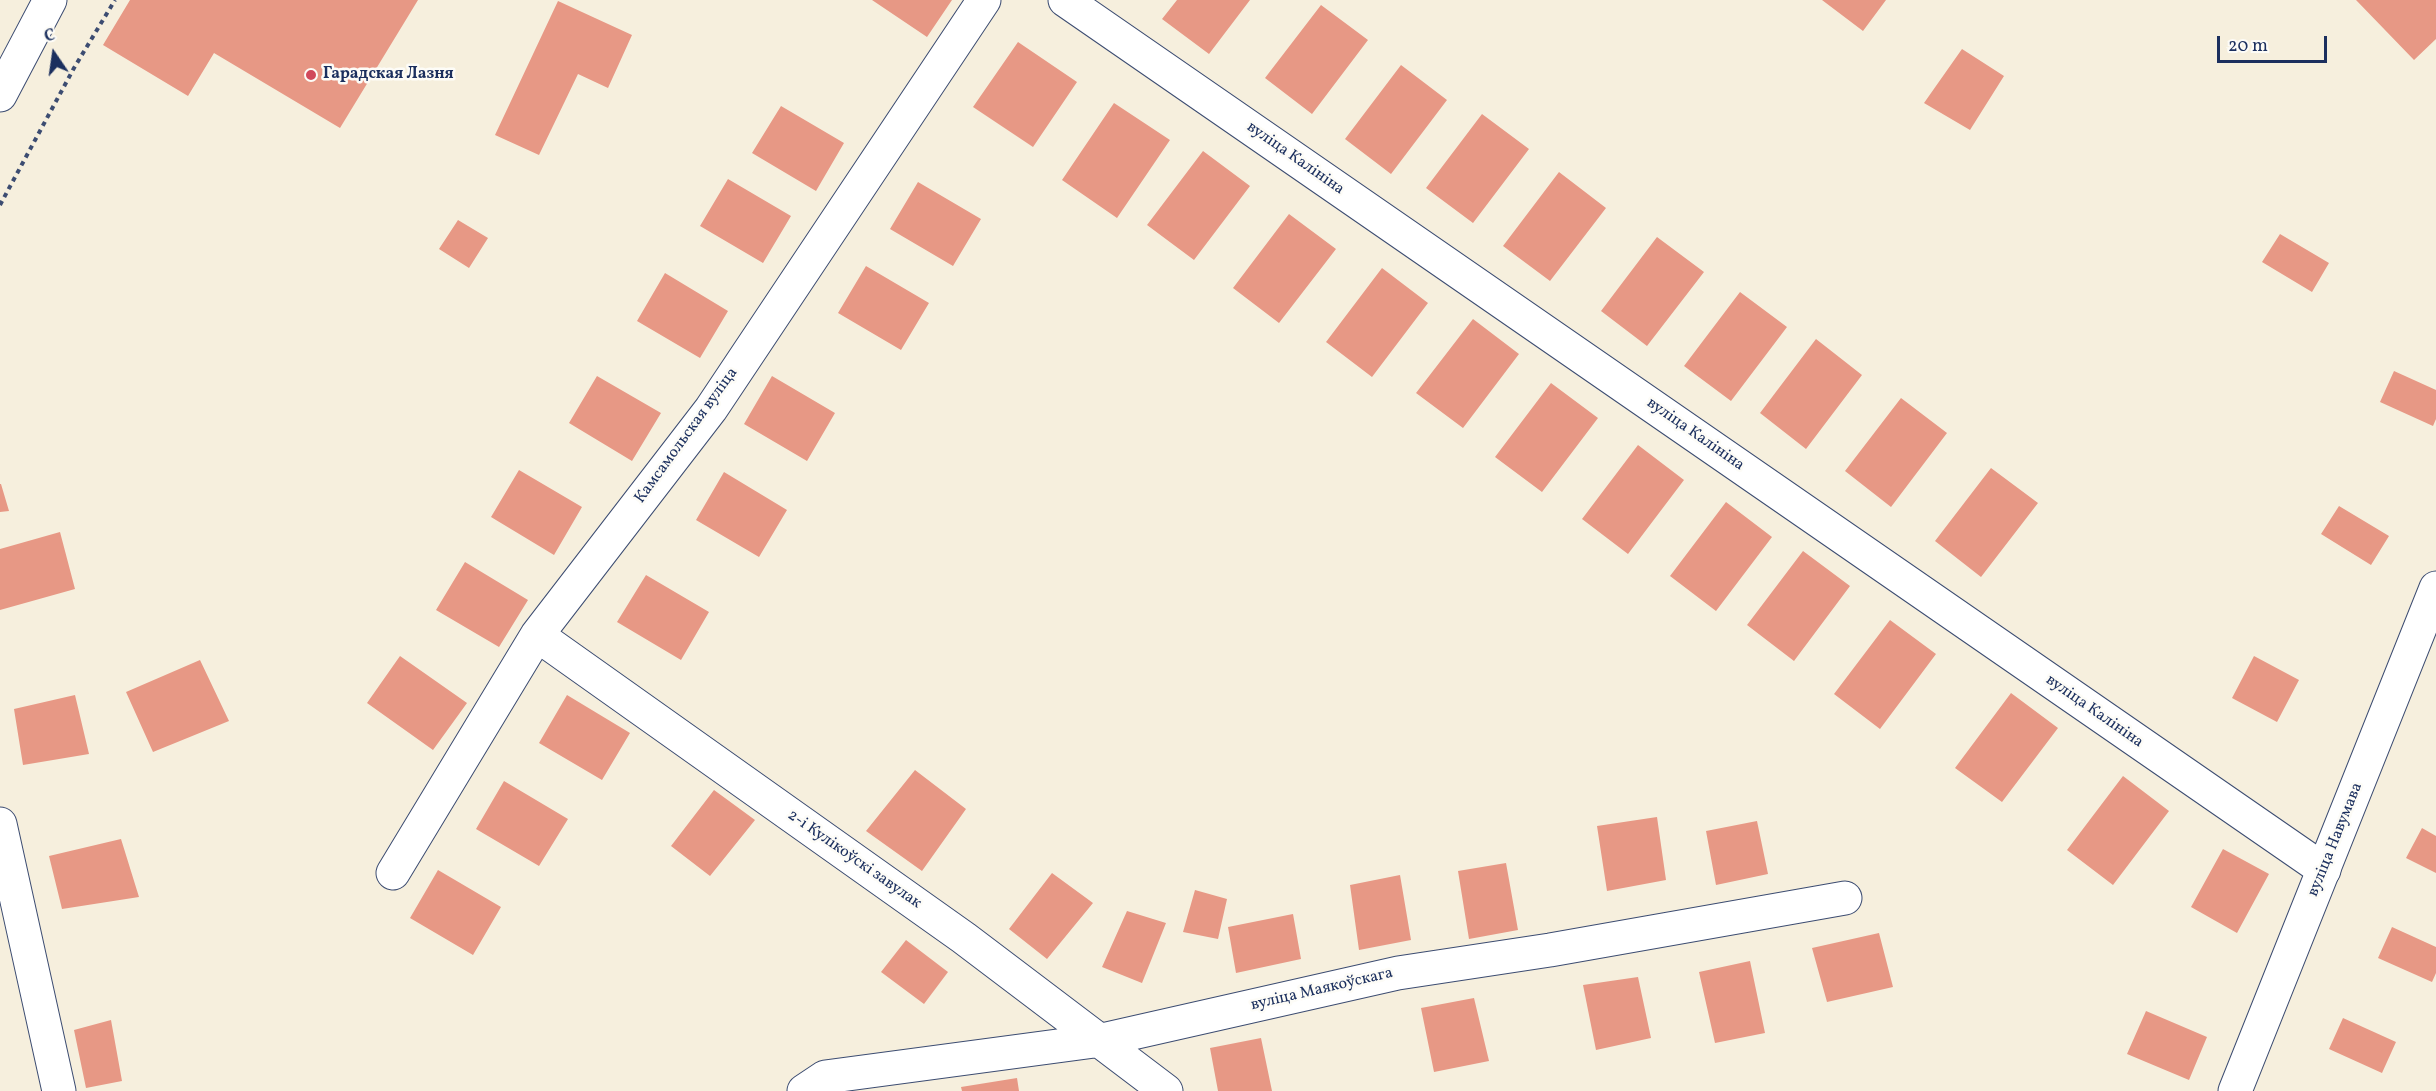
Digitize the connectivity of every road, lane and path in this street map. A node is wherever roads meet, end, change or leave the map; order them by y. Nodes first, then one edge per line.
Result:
1 (50, 0) edge
2 (115, 0) edge
3 (984, 0) edge
4 (1065, 0) edge
5 (0, 95) edge
6 (0, 205) edge
7 (2436, 588) edge
8 (537, 635) junction
9 (0, 824) edge
10 (2324, 870) junction
11 (393, 873) dead end
12 (1845, 898) dead end
13 (1102, 1040) junction
14 (58, 1091) edge
15 (804, 1091) edge
16 (1166, 1091) edge
17 (2235, 1091) edge

1 - 5 street
2 - 6 path
3 - 8 street, Камсамольская вуліца
4 - 10 street, вуліца Калініна
7 - 10 street, вуліца Навумава
8 - 11 street, Камсамольская вуліца
8 - 13 street, 2-і Кулікоўскі завулак
9 - 14 street
10 - 17 street, вуліца Навумава
12 - 13 street, вуліца Маякоўскага
13 - 15 street, вуліца Маякоўскага
13 - 16 street, 2-і Кулікоўскі завулак

